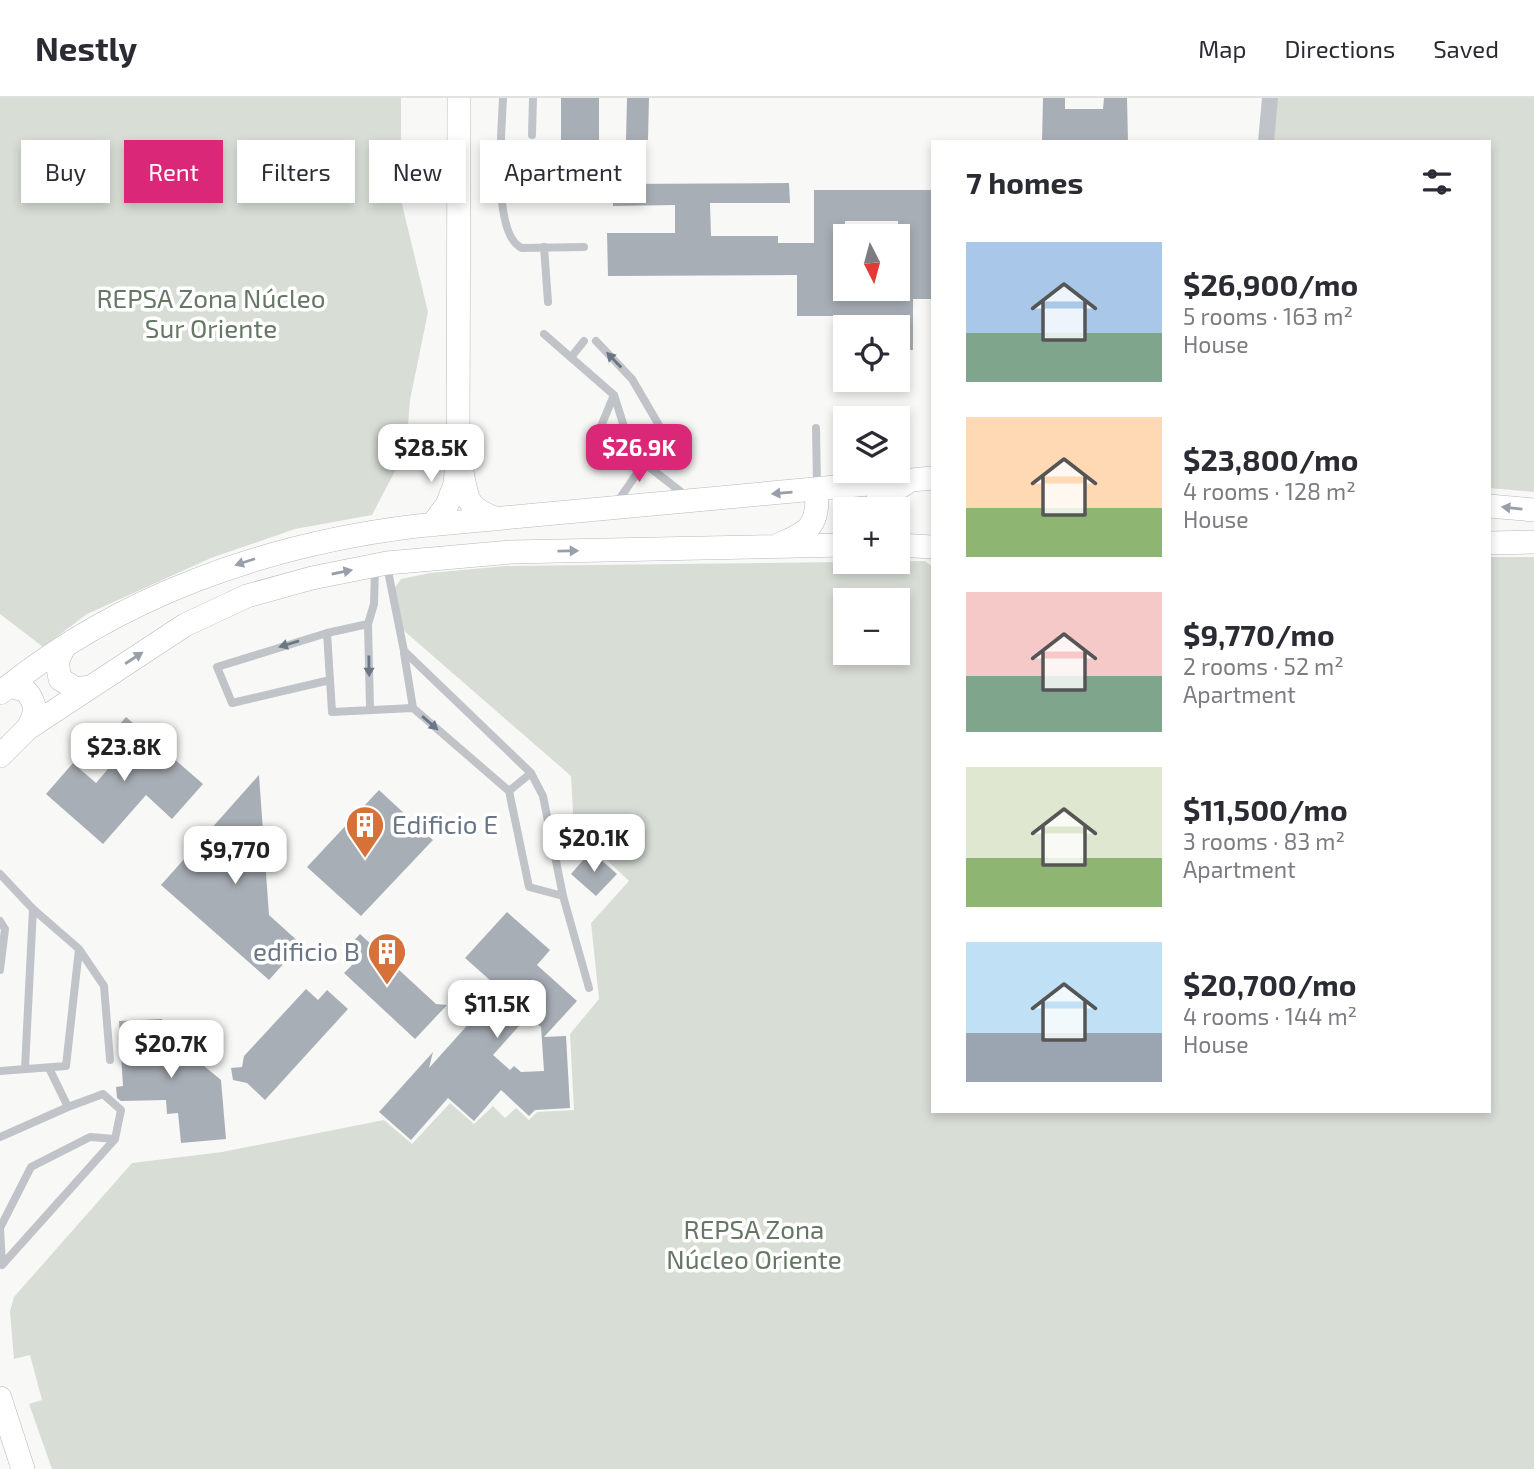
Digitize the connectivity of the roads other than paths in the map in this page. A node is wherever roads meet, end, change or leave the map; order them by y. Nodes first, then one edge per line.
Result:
1 (459, 98) edge
2 (503, 98) edge
3 (533, 98) edge
4 (1270, 98) edge
5 (532, 135) dead end
6 (502, 140) edge
7 (1266, 140) edge
8 (502, 203) edge
9 (544, 247) junction
10 (584, 247) dead end
11 (548, 302) dead end
12 (544, 334) dead end
13 (584, 341) dead end
14 (596, 341) dead end
15 (572, 356) junction
16 (614, 395) junction
17 (816, 428) dead end
18 (627, 436) junction
19 (592, 448) dead end
20 (458, 451) junction
21 (677, 456) dead end
22 (606, 458) dead end
23 (644, 463) junction
24 (913, 477) edge
25 (817, 489) junction
26 (883, 497) edge
27 (694, 500) junction
28 (1491, 506) edge
29 (613, 508) junction
30 (1534, 510) edge
31 (497, 519) junction
32 (432, 525) junction
33 (1534, 542) edge
34 (1491, 543) edge
35 (833, 545) edge
36 (774, 547) junction
37 (381, 564) junction
38 (368, 624) junction
39 (327, 633) junction
40 (64, 647) junction
41 (404, 651) junction
42 (330, 680) junction
43 (90, 687) junction
44 (4, 690) edge
45 (413, 708) junction
46 (370, 709) junction
47 (27, 729) junction
48 (0, 756) edge
49 (531, 773) junction
50 (509, 791) junction
51 (0, 874) edge
52 (563, 896) junction
53 (33, 909) junction
54 (0, 921) edge
55 (3, 930) edge
56 (79, 949) junction
57 (0, 970) edge
58 (589, 988) dead end
59 (110, 1059) dead end
60 (25, 1068) junction
61 (50, 1068) junction
62 (0, 1071) edge
63 (68, 1107) junction
64 (0, 1137) edge
65 (114, 1139) junction
66 (0, 1400) edge
67 (0, 1457) edge
68 (22, 1469) edge

1 - 20 street
2 - 6 lane
3 - 5 lane
4 - 7 street
8 - 9 lane
9 - 10 lane
9 - 11 lane
12 - 15 lane
13 - 15 lane
21 -> 14 lane
15 - 16 lane
16 - 18 lane
16 - 19 lane
17 - 25 lane
18 - 22 lane
18 - 23 lane
20 - 31 street
20 - 32 street
23 - 27 lane
23 - 29 lane
24 - 25 street
24 - 26 street
25 -> 27 street
25 - 36 street
27 - 29 street
30 -> 28 street
29 - 31 street
31 - 32 street
32 -> 40 street
33 - 34 street
35 - 36 street
37 -> 36 street
37 - 38 lane
37 - 41 lane
43 -> 37 street
38 - 39 lane
38 -> 46 lane
39 - 42 lane
39 -> 42 lane
40 - 43 street
40 - 44 street
41 - 45 lane
41 - 49 lane
42 - 46 lane
43 - 47 street
44 - 47 street
45 - 46 lane
45 -> 50 lane
47 - 48 street
49 - 50 lane
49 - 52 lane
50 - 52 lane
51 - 53 lane
52 - 58 lane
53 - 56 lane
53 - 60 lane
54 - 55 lane
55 - 57 lane
56 - 59 lane
56 - 61 lane
60 - 61 lane
60 - 62 lane
61 - 63 lane
63 - 64 lane
63 - 65 lane
65 - 65 lane
66 - 68 street
67 - 68 street

